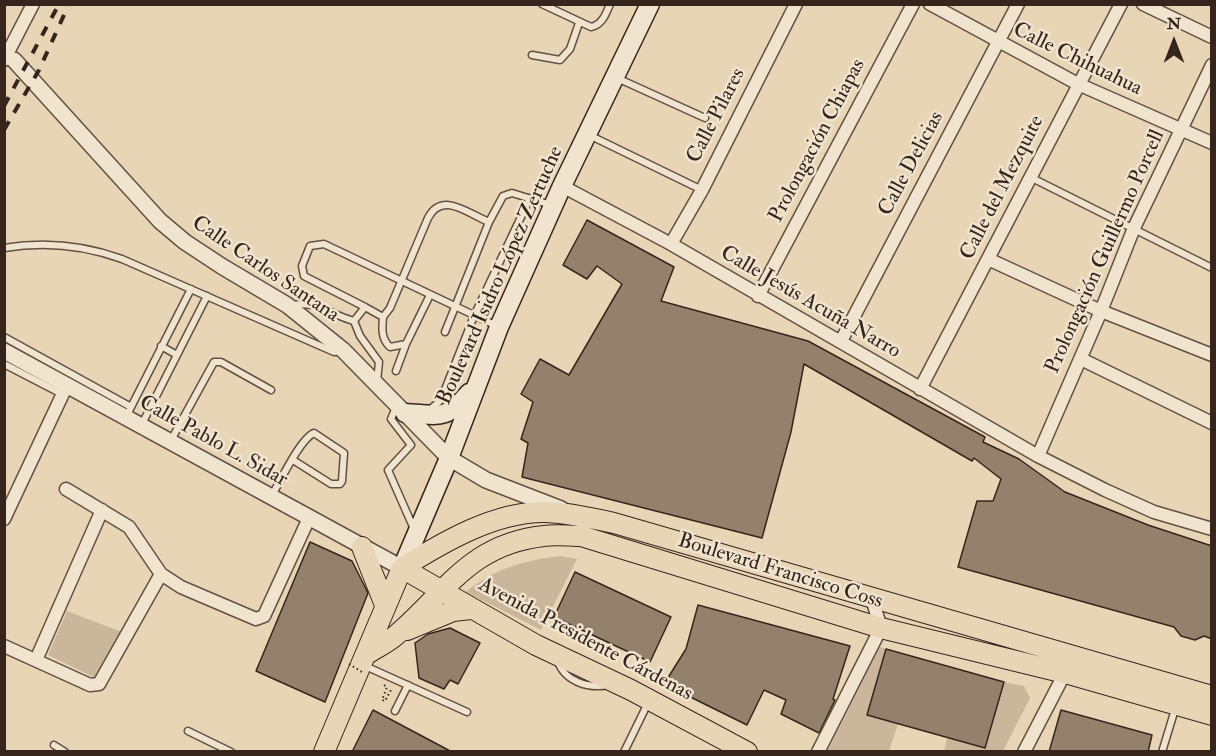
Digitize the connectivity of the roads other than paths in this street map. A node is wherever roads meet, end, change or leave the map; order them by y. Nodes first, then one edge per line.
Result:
1 (33, 4) edge
2 (542, 4) edge
3 (610, 4) edge
4 (650, 4) edge
5 (796, 4) edge
6 (913, 4) edge
7 (930, 4) edge
8 (1018, 4) edge
9 (1121, 4) edge
10 (1143, 4) edge
11 (579, 23) junction
12 (1212, 37) edge
13 (999, 43) junction
14 (532, 56) dead end
15 (9, 60) edge
16 (1212, 65) edge
17 (617, 78) junction
18 (1078, 84) junction
19 (705, 118) dead end
20 (1180, 130) junction
21 (588, 135) junction
22 (1212, 143) edge
23 (1030, 177) junction
24 (562, 186) junction
25 (702, 190) junction
26 (530, 198) junction
27 (553, 206) junction
28 (489, 222) junction
29 (1134, 228) junction
30 (671, 244) junction
31 (4, 248) edge
32 (988, 259) junction
33 (1212, 268) edge
34 (403, 281) junction
35 (191, 289) junction
36 (430, 295) junction
37 (207, 296) junction
38 (758, 296) junction
39 (287, 305) junction
40 (365, 307) junction
41 (456, 308) junction
42 (1101, 311) junction
43 (474, 316) junction
44 (383, 317) junction
45 (354, 321) junction
46 (499, 327) junction
47 (445, 332) dead end
48 (4, 337) edge
49 (841, 341) junction
50 (406, 344) junction
51 (162, 346) junction
52 (343, 350) junction
53 (4, 351) edge
54 (177, 355) junction
55 (1212, 355) edge
56 (1081, 359) junction
57 (4, 364) edge
58 (396, 371) dead end
59 (377, 381) junction
60 (476, 384) junction
61 (65, 389) junction
62 (920, 389) junction
63 (271, 390) dead end
64 (407, 411) junction
65 (128, 413) junction
66 (1212, 423) edge
67 (141, 426) junction
68 (170, 442) junction
69 (1038, 456) junction
70 (449, 458) junction
71 (293, 460) junction
72 (66, 489) dead end
73 (271, 497) junction
74 (102, 510) junction
75 (579, 516) junction
76 (309, 518) junction
77 (4, 519) edge
78 (1212, 529) edge
79 (416, 535) junction
80 (362, 547) junction
81 (663, 562) junction
82 (402, 568) junction
83 (771, 570) junction
84 (162, 574) junction
85 (832, 587) junction
86 (440, 589) junction
87 (770, 592) junction
88 (872, 598) junction
89 (385, 606) junction
90 (471, 609) junction
91 (881, 628) junction
92 (394, 637) junction
93 (4, 646) edge
94 (36, 660) junction
95 (360, 664) junction
96 (1070, 664) junction
97 (408, 685) junction
98 (1212, 696) edge
99 (650, 700) junction
100 (1176, 705) junction
101 (395, 711) dead end
102 (467, 712) dead end
103 (1212, 715) edge
104 (188, 731) dead end
105 (54, 745) dead end
106 (65, 752) edge
107 (231, 752) edge
108 (324, 752) edge
109 (624, 752) edge
110 (747, 752) edge
111 (818, 752) edge
112 (1024, 752) edge
113 (1162, 752) edge

1 - 15 street
2 - 11 lane
3 - 11 lane
4 - 17 main road, Boulevard Isidro López Zertuche
5 - 25 street, Calle Pilares
6 - 38 street, Prolongación Chiapas
7 - 13 street, Calle Chihuahua
8 - 13 street, Calle Delicias
9 - 18 street, Calle del Mezquite
10 - 12 street
11 - 14 lane
13 - 18 street, Calle Chihuahua
13 - 49 street, Calle Delicias
15 - 39 street, Calle Carlos Santana
16 - 20 street, Prolongación Guillermo Porcell
17 - 19 lane
17 - 21 main road, Boulevard Isidro López Zertuche
18 - 20 street, Calle Chihuahua
18 - 23 street, Calle del Mezquite
20 - 22 street, Calle Chihuahua
20 - 29 street, Prolongación Guillermo Porcell
21 - 24 main road, Boulevard Isidro López Zertuche
21 - 25 lane
23 - 29 lane
23 - 32 street, Calle del Mezquite
24 - 27 main road, Boulevard Isidro López Zertuche
24 - 30 street, Calle Jesús Acuña Narro
25 - 30 street, Calle Pilares
26 - 27 lane
26 - 28 lane
26 - 43 lane
27 - 46 main road, Boulevard Isidro López Zertuche
28 - 34 lane
28 - 41 lane
29 - 33 lane
29 - 42 street, Prolongación Guillermo Porcell
30 - 38 street, Calle Jesús Acuña Narro
31 - 35 lane
32 - 42 street
32 - 62 street, Calle del Mezquite
34 - 36 lane
34 - 40 lane
34 - 44 lane
35 - 37 lane
35 - 51 lane
36 - 41 lane
36 - 50 lane
37 - 52 lane
37 - 54 lane
38 - 49 street, Calle Jesús Acuña Narro
39 - 45 lane
39 - 52 street, Calle Carlos Santana
40 - 44 lane
40 - 45 lane
41 - 43 lane
41 - 47 lane
42 - 55 street
42 - 56 street, Prolongación Guillermo Porcell
43 - 46 lane
43 - 64 lane
44 - 50 lane
45 - 59 lane
46 - 60 main road, Boulevard Isidro López Zertuche
48 - 65 lane
49 - 62 street, Calle Jesús Acuña Narro
50 - 58 lane
51 - 54 lane
51 - 65 lane
52 - 59 street, Calle Carlos Santana
53 - 61 street, Calle Pablo L. Sidar
54 - 67 lane
56 - 66 street
56 - 69 street, Prolongación Guillermo Porcell
57 - 61 lane
59 - 64 street, Calle Carlos Santana
60 - 64 main road
60 - 70 main road, Boulevard Isidro López Zertuche
61 - 65 street, Calle Pablo L. Sidar
61 - 77 street
62 - 69 street, Calle Jesús Acuña Narro
63 - 68 lane
64 - 70 street, Calle Carlos Santana
64 - 79 lane
65 - 67 street, Calle Pablo L. Sidar
67 - 68 street, Calle Pablo L. Sidar
68 - 73 street, Calle Pablo L. Sidar
69 - 78 street, Calle Jesús Acuña Narro
70 - 75 street, Calle Carlos Santana
70 - 79 main road, Boulevard Isidro López Zertuche
71 - 71 lane
71 - 73 lane
72 - 74 street
73 - 76 street, Calle Pablo L. Sidar
74 - 84 street
74 - 94 street
75 - 82 main road, Boulevard Francisco Coss
75 - 83 main road, Boulevard Francisco Coss
76 - 80 street, Calle Pablo L. Sidar
76 - 84 street
79 - 82 main road, Boulevard Isidro López Zertuche
80 - 82 street, Calle Pablo L. Sidar
80 - 89 main road
81 - 83 main road
81 - 86 main road, Boulevard Francisco Coss
81 - 87 main road, Boulevard Francisco Coss
82 - 86 main road, Avenida Presidente Cárdenas
82 - 89 main road
83 - 85 main road, Boulevard Francisco Coss
84 - 94 street
85 - 87 main road
85 - 88 main road, Boulevard Francisco Coss
86 - 90 main road, Avenida Presidente Cárdenas
86 - 92 main road, Boulevard Francisco Coss
87 - 91 main road, Boulevard Francisco Coss
88 - 91 street
88 - 96 main road, Boulevard Francisco Coss
89 - 95 main road
90 - 92 main road
90 - 99 main road, Avenida Presidente Cárdenas
91 - 96 main road, Boulevard Francisco Coss
91 - 111 street
92 - 95 main road, Boulevard Francisco Coss
93 - 94 street
95 - 97 lane
95 - 108 main road
96 - 98 main road, Boulevard Francisco Coss
96 - 100 main road, Boulevard Francisco Coss
96 - 112 street
97 - 101 lane
97 - 102 lane
99 - 109 lane
99 - 110 main road, Avenida Presidente Cárdenas
100 - 103 main road, Boulevard Francisco Coss
100 - 113 lane
104 - 107 lane
105 - 106 lane

